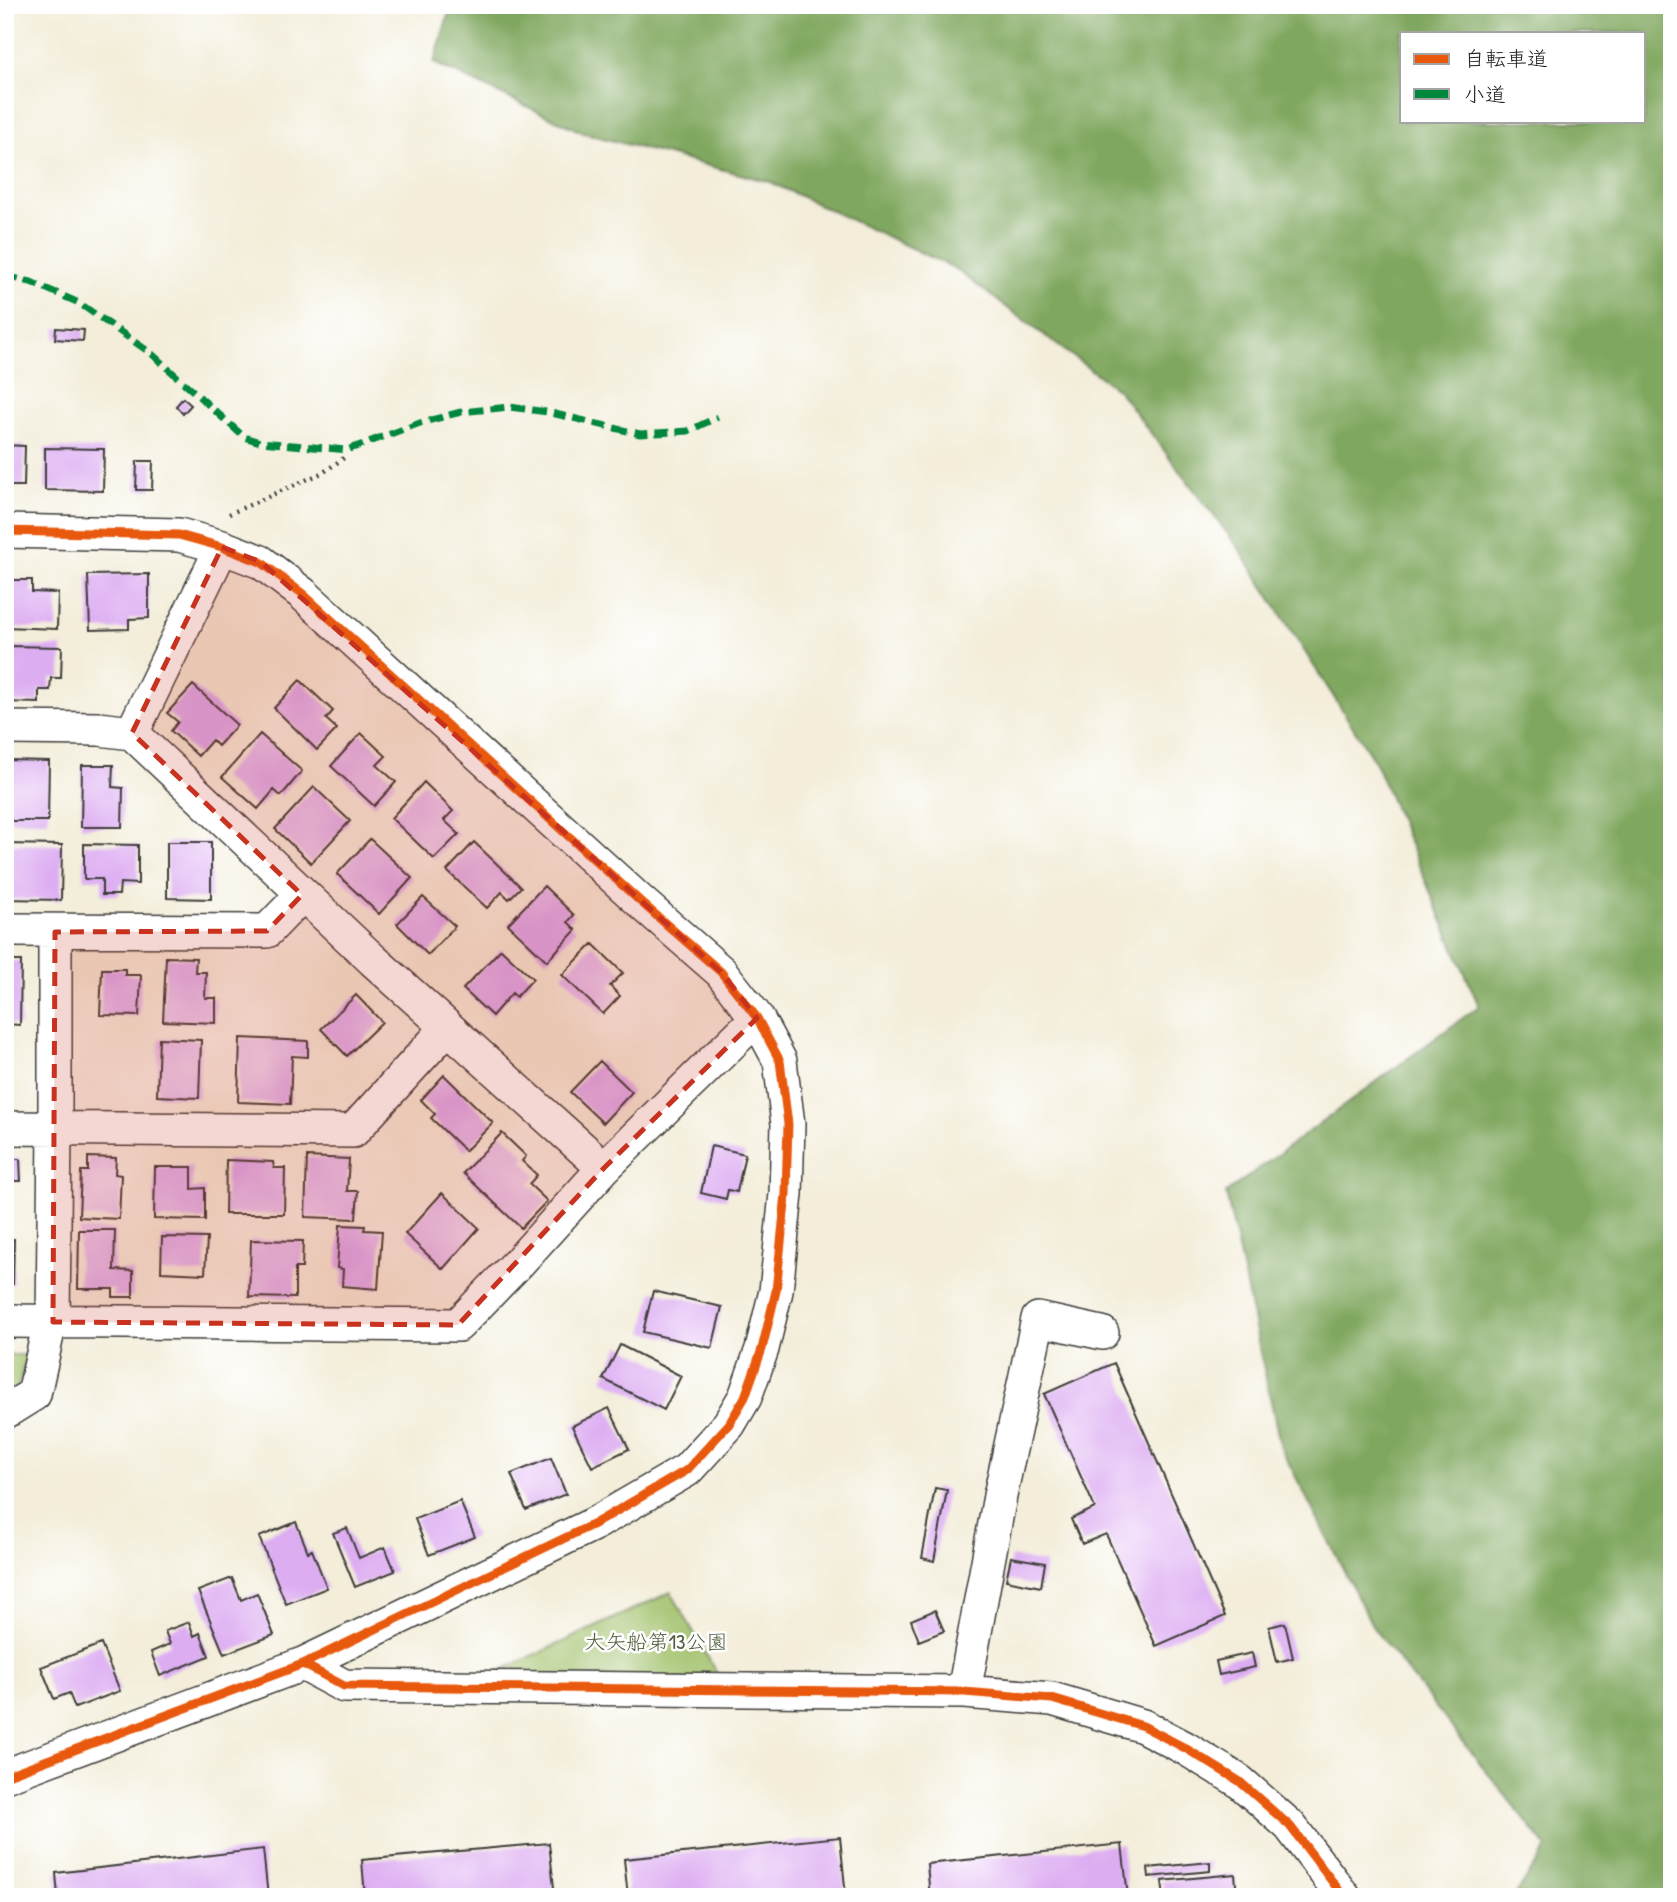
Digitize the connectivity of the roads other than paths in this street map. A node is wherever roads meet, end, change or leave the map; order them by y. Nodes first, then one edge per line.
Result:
1 (5, 531) edge
2 (222, 532) junction
3 (5, 728) edge
4 (132, 733) junction
5 (302, 895) junction
6 (5, 930) edge
7 (55, 932) junction
8 (757, 1018) junction
9 (447, 1028) junction
10 (5, 1128) edge
11 (55, 1129) junction
12 (604, 1168) junction
13 (5, 1321) edge
14 (51, 1322) junction
15 (1102, 1333) dead end
16 (5, 1412) edge
17 (303, 1664) junction
18 (964, 1692) junction
19 (5, 1776) edge
20 (1344, 1897) edge

1 - 2 street
2 - 4 street
2 - 8 street
3 - 4 street
4 - 5 street
5 - 7 street
5 - 9 street
6 - 7 street
7 - 11 street
8 - 12 street
8 - 17 street
9 - 11 street
9 - 12 street
10 - 11 street
11 - 14 street
12 - 14 street
13 - 14 street
14 - 16 street
15 - 18 street
17 - 18 street
17 - 19 street
18 - 20 street

